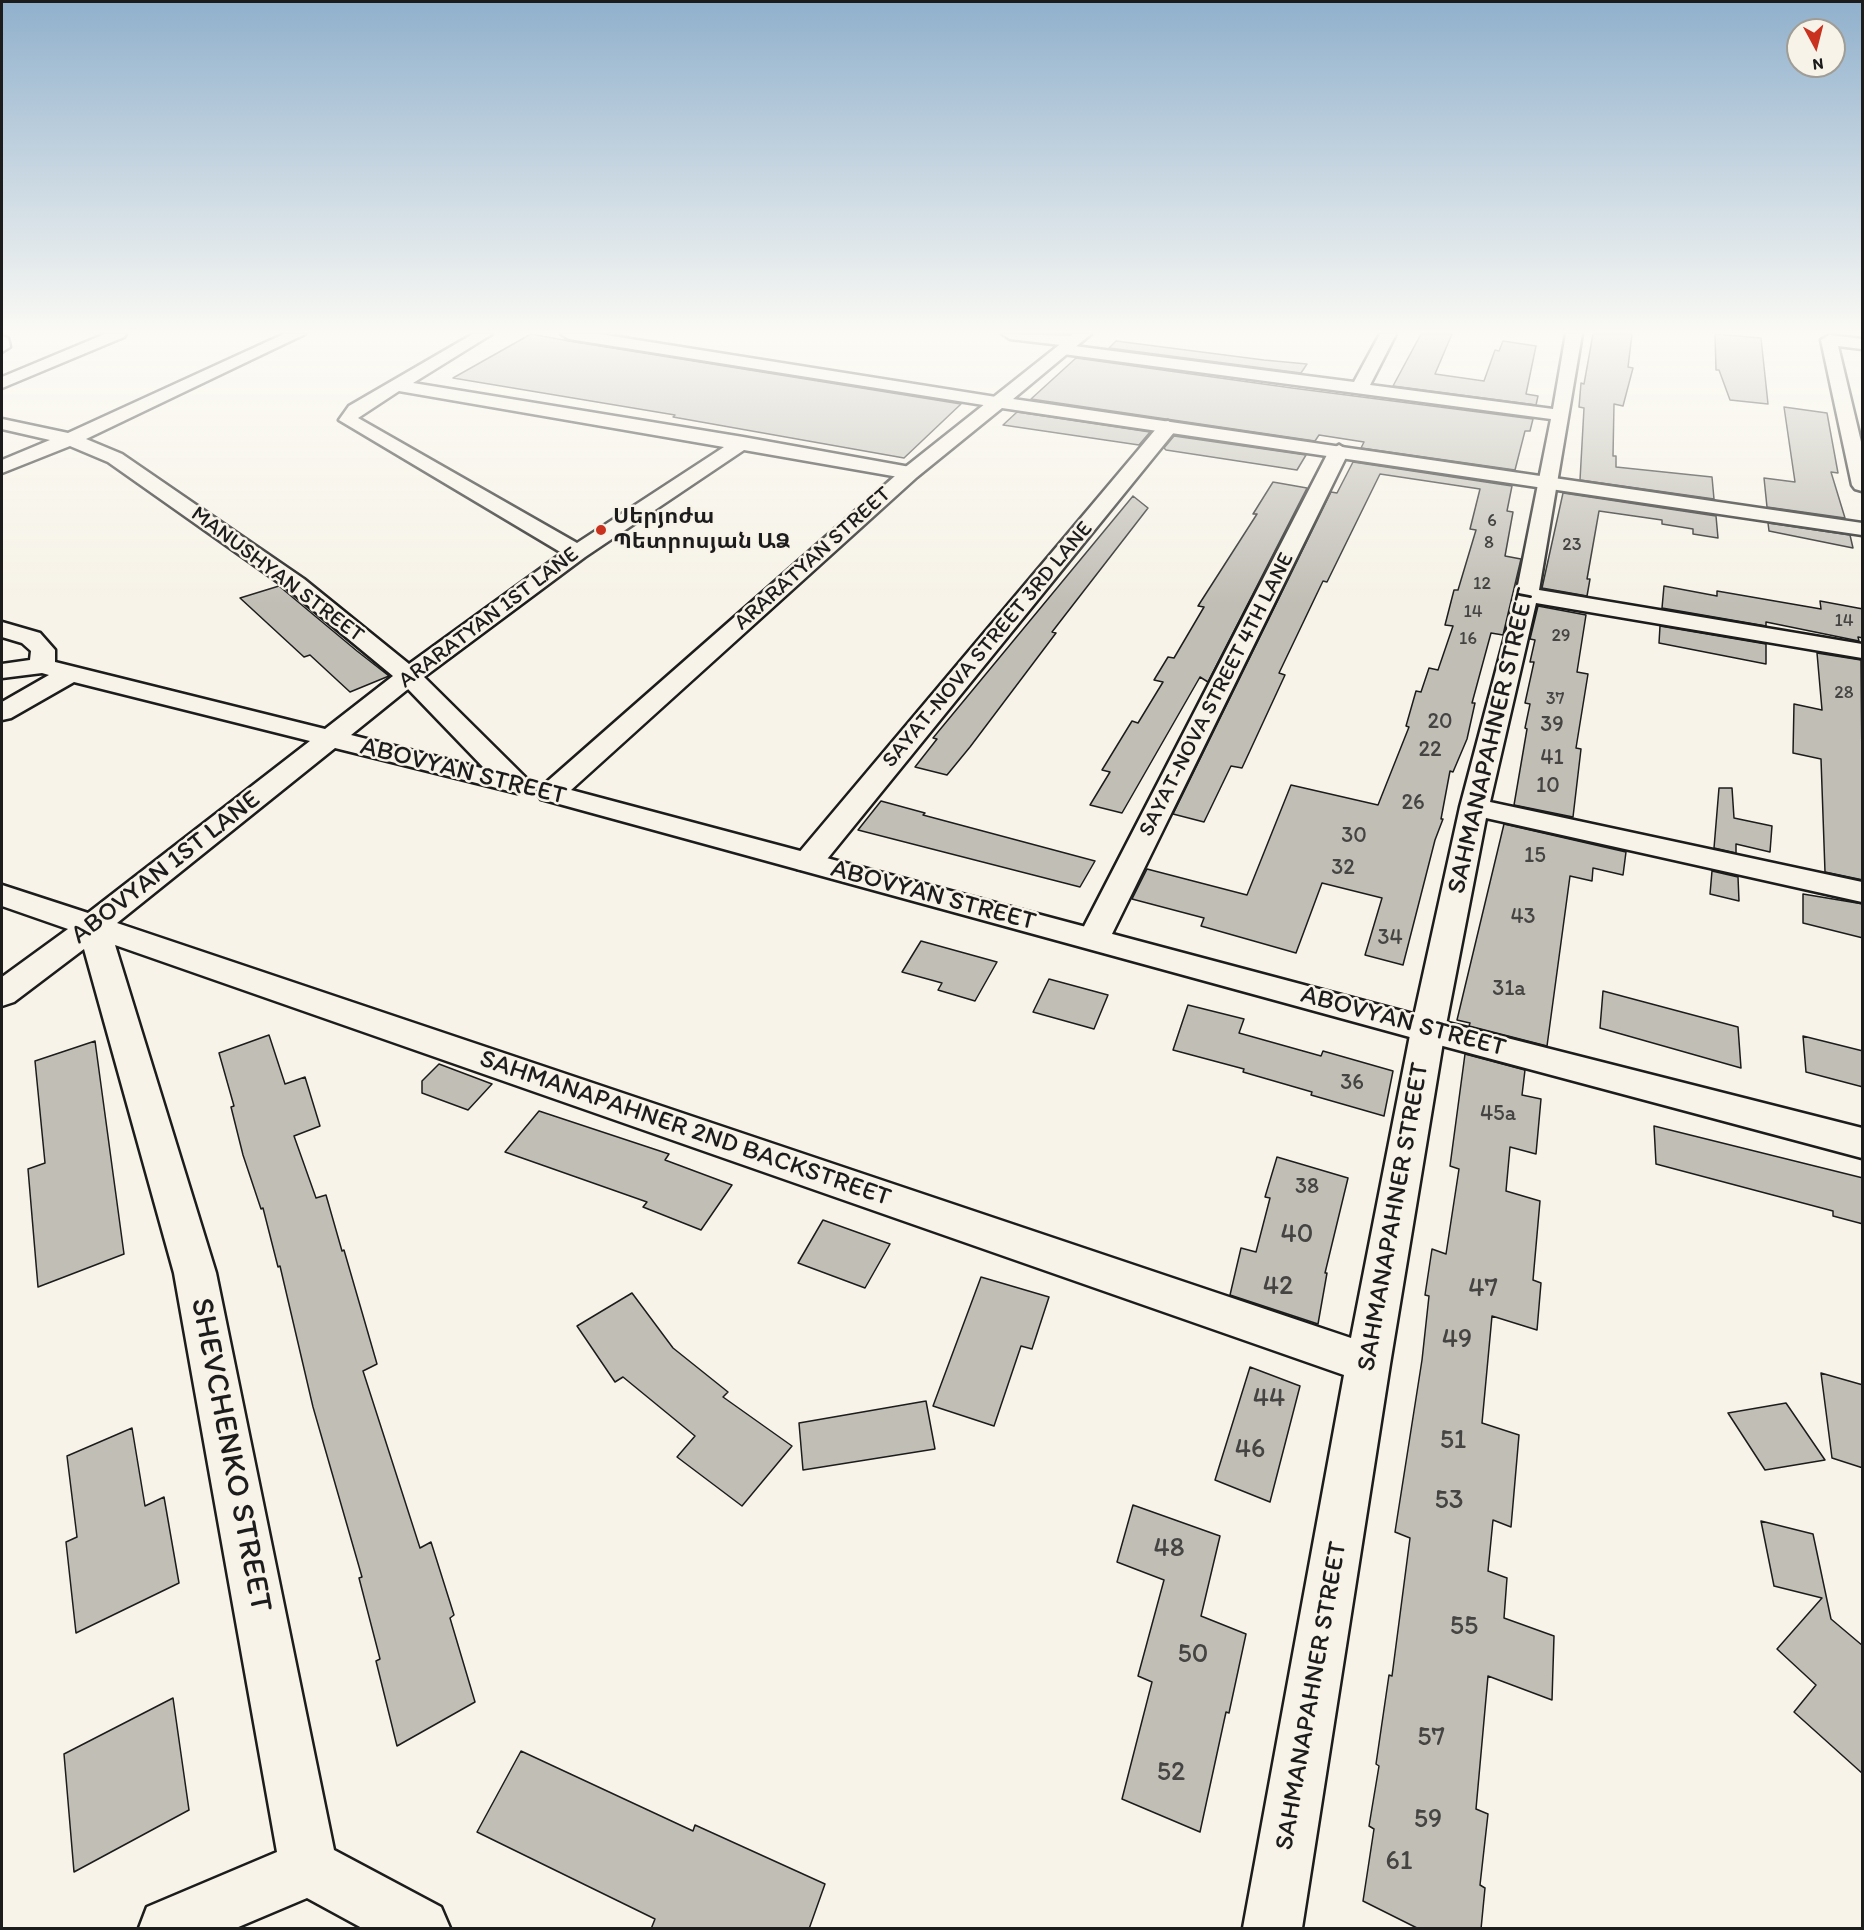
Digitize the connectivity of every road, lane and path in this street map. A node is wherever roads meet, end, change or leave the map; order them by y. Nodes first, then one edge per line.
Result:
1 (2, 424) edge
2 (104, 424) edge
3 (355, 424) edge
4 (628, 424) edge
5 (969, 424) edge
6 (1148, 424) edge
7 (1559, 424) edge
8 (1849, 424) edge
9 (1168, 427) junction
10 (70, 440) junction
11 (742, 443) junction
12 (1339, 451) junction
13 (2, 467) edge
14 (910, 473) junction
15 (1549, 483) junction
16 (1863, 485) edge
17 (1863, 529) edge
18 (577, 552) junction
19 (1527, 595) junction
20 (2, 629) edge
21 (1863, 651) edge
22 (42, 666) junction
23 (2, 672) edge
24 (70, 673) junction
25 (409, 676) junction
26 (2, 712) edge
27 (330, 740) junction
28 (516, 784) junction
29 (551, 793) junction
30 (1474, 807) junction
31 (808, 862) junction
32 (1863, 892) edge
33 (2, 895) edge
34 (93, 926) junction
35 (1094, 938) junction
36 (2, 994) edge
37 (1428, 1030) junction
38 (1863, 1143) edge
39 (1368, 1364) junction
40 (309, 1868) junction
41 (172, 1928) edge
42 (420, 1929) edge
43 (1273, 1929) edge

1 - 10 street, MANUSHYAN STREET
2 - 10 street
3 - 18 street
4 - 11 street
5 - 14 street, ARARATYAN STREET
6 - 9 street
7 - 15 street, SAHMANAPAHNER STREET
8 - 16 street
9 - 12 street
9 - 31 street, SAYAT-NOVA STREET 3RD LANE
10 - 13 street
10 - 25 street, MANUSHYAN STREET
11 - 14 street
11 - 18 street, ARARATYAN 1ST LANE
12 - 15 street
12 - 35 street, SAYAT-NOVA STREET 4TH LANE
14 - 29 street, ARARATYAN STREET
15 - 17 street
15 - 19 street, SAHMANAPAHNER STREET
18 - 25 street, ARARATYAN 1ST LANE
19 - 21 street
19 - 30 street, SAHMANAPAHNER STREET
20 - 22 street
22 - 23 street, ABOVYAN STREET
22 - 24 street, ABOVYAN STREET
24 - 26 street
24 - 27 street, ABOVYAN STREET
25 - 27 street, ARARATYAN 1ST LANE
25 - 28 street, MANUSHYAN STREET
27 - 28 street, ABOVYAN STREET
27 - 34 street, ABOVYAN 1ST LANE
28 - 29 street, ABOVYAN STREET
29 - 31 street, ABOVYAN STREET
30 - 32 street
30 - 37 street, SAHMANAPAHNER STREET
31 - 35 street, ABOVYAN STREET
33 - 34 street, SAHMANAPAHNER 2ND BACKSTREET
34 - 36 street, ABOVYAN 1ST LANE
34 - 39 street, SAHMANAPAHNER 2ND BACKSTREET
34 - 40 street, SHEVCHENKO STREET
35 - 37 street, ABOVYAN STREET
37 - 38 street, ABOVYAN STREET
37 - 39 street, SAHMANAPAHNER STREET
39 - 43 street, SAHMANAPAHNER STREET
40 - 41 street
40 - 42 street

